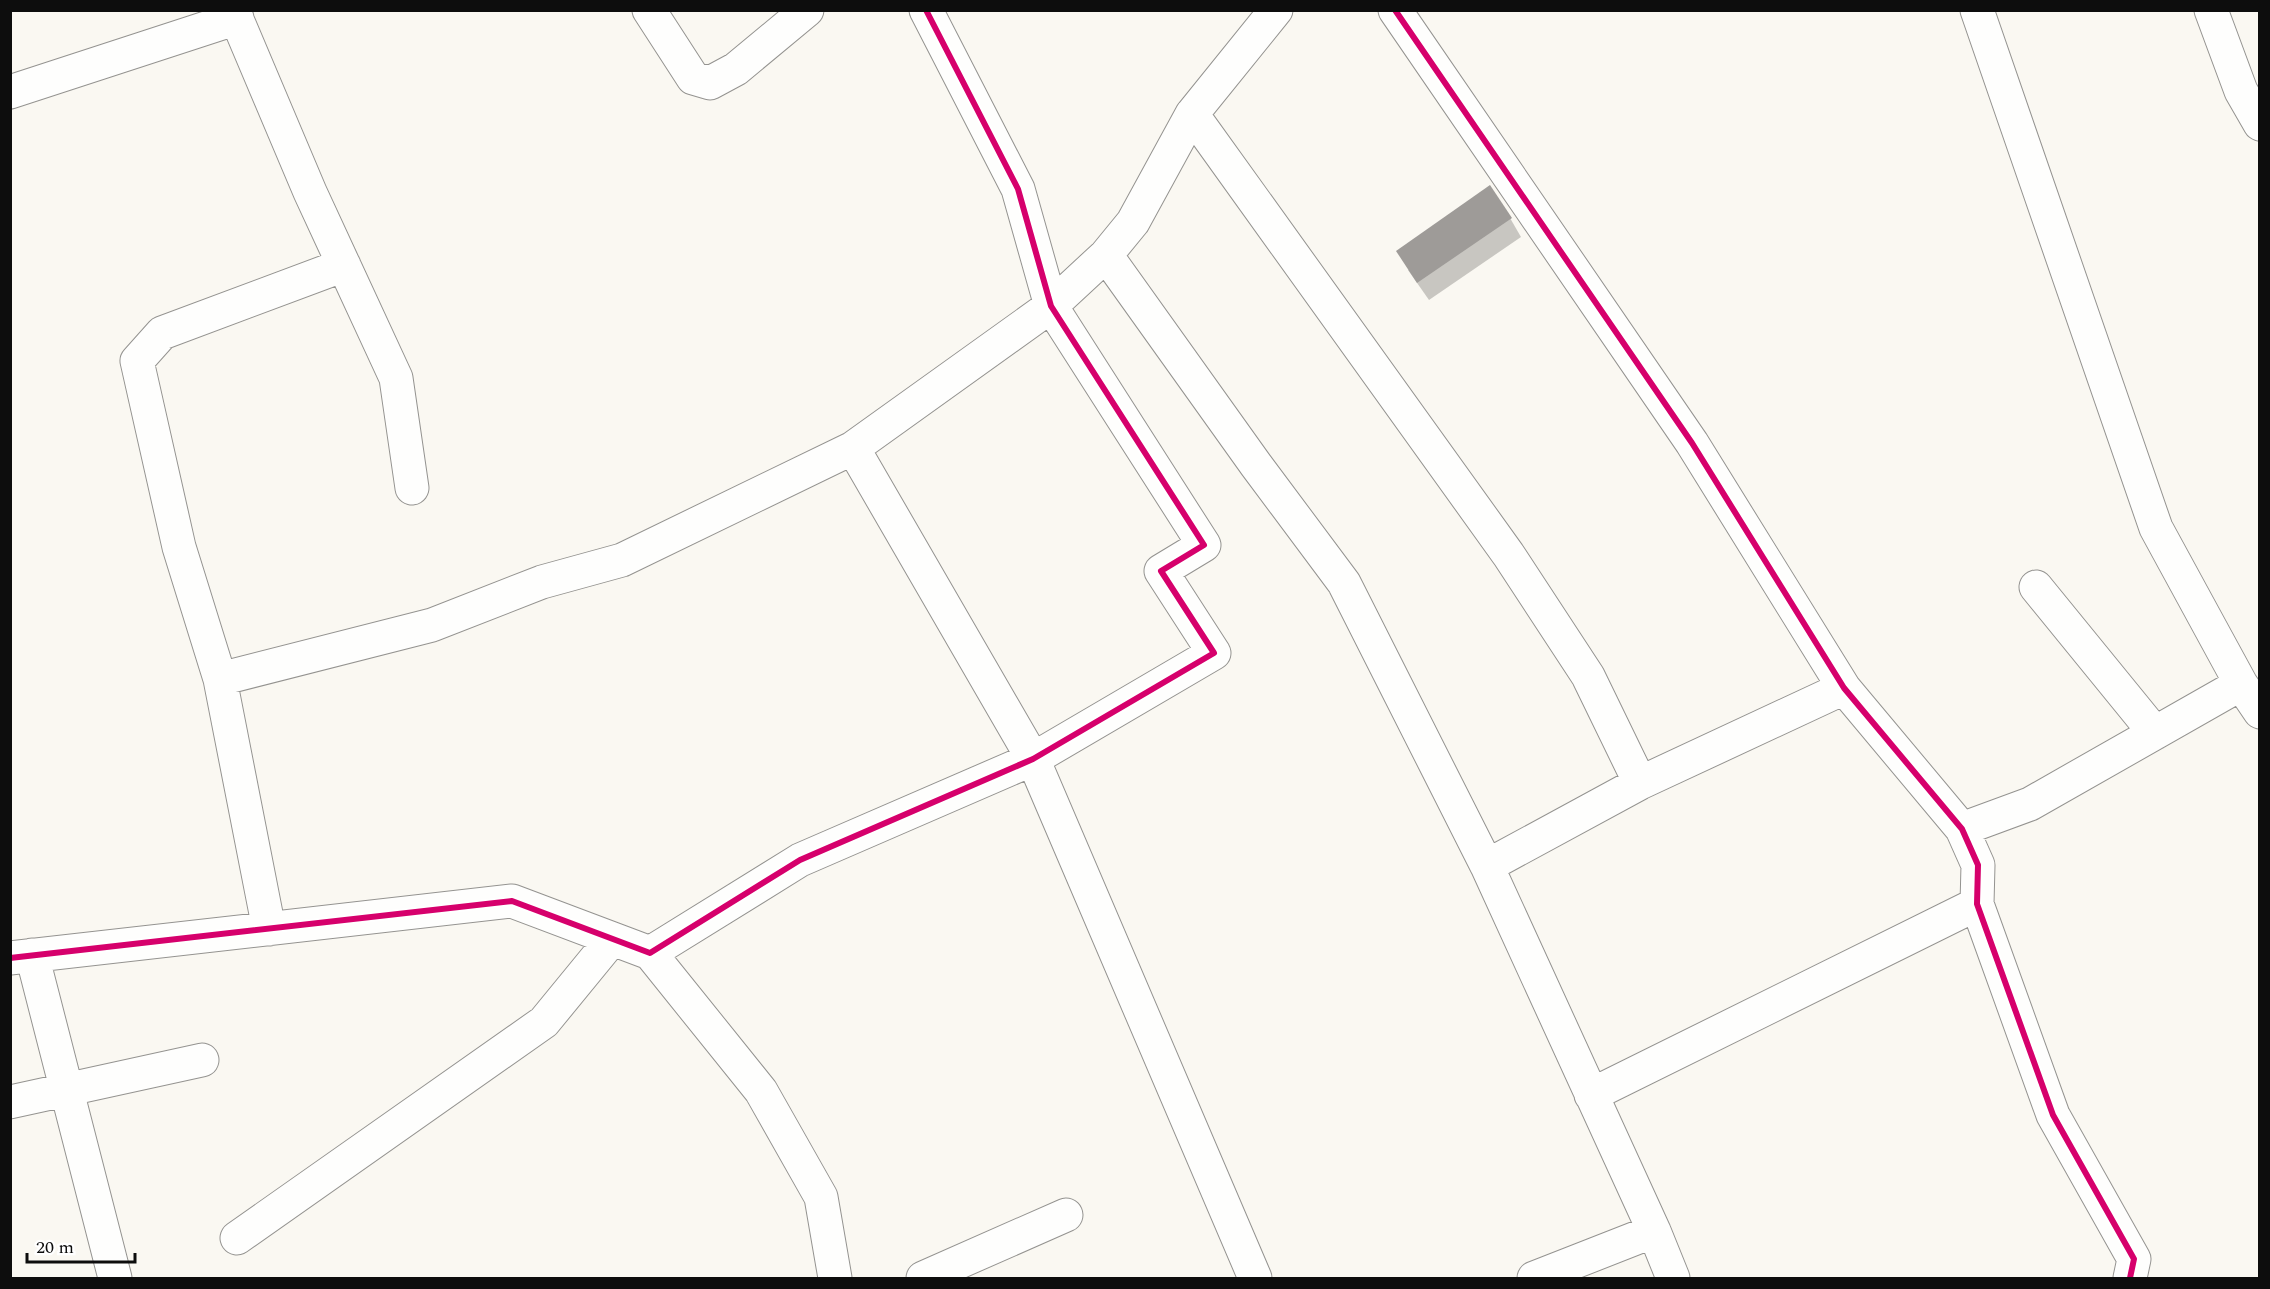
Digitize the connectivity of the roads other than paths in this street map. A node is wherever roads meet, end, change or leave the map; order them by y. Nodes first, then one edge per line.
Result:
1 (649, 10) edge
2 (807, 10) edge
3 (926, 10) edge
4 (1276, 10) edge
5 (1395, 10) edge
6 (1977, 10) edge
7 (2211, 10) edge
8 (235, 14) edge
9 (10, 92) edge
10 (1192, 114) junction
11 (2259, 124) edge
12 (1106, 255) junction
13 (344, 265) junction
14 (1051, 306) junction
15 (853, 448) junction
16 (412, 488) dead end
17 (2036, 587) dead end
18 (220, 679) junction
19 (2241, 684) junction
20 (1844, 688) junction
21 (2259, 712) edge
22 (2155, 733) junction
23 (1033, 759) junction
24 (1640, 783) junction
25 (1962, 829) junction
26 (1487, 866) junction
27 (1977, 904) junction
28 (269, 929) junction
29 (612, 939) junction
30 (650, 953) junction
31 (21, 956) edge
32 (202, 1060) dead end
33 (67, 1091) junction
34 (1591, 1095) junction
35 (10, 1102) edge
36 (1066, 1215) dead end
37 (1654, 1231) junction
38 (237, 1238) dead end
39 (115, 1278) edge
40 (835, 1278) edge
41 (923, 1278) edge
42 (1255, 1278) edge
43 (1534, 1278) edge
44 (1673, 1278) edge
45 (2130, 1278) edge

1 - 2 street
3 - 14 street
4 - 10 street
5 - 20 street
6 - 19 street
7 - 11 street
8 - 9 street
8 - 13 street
10 - 12 street
10 - 24 street
12 - 14 street
12 - 26 street
13 - 16 street
13 - 18 street
14 - 15 street
14 - 23 street
15 - 18 street
15 - 23 street
17 - 22 street
18 - 28 street
19 - 21 street
19 - 22 street
20 - 24 street
20 - 25 street
22 - 25 street
23 - 30 street
23 - 42 street
24 - 26 street
25 - 27 street
26 - 34 street
27 - 34 street
27 - 45 street
28 - 29 street
28 - 31 street
29 - 30 street
29 - 38 street
30 - 40 street
31 - 33 street
32 - 33 street
33 - 35 street
33 - 39 street
34 - 37 street
36 - 41 street
37 - 43 street
37 - 44 street

